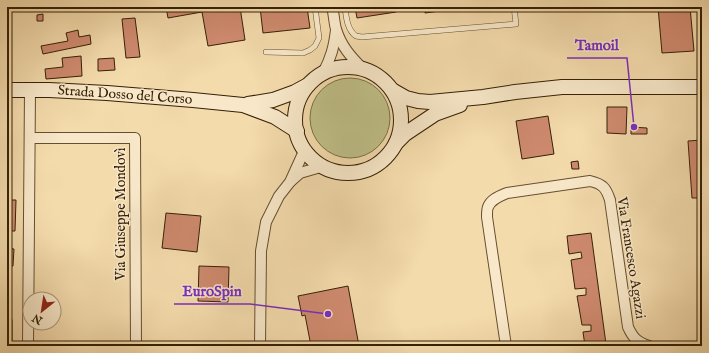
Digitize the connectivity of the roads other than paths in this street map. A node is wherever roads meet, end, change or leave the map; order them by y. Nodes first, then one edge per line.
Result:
1 (331, 7) edge
2 (345, 7) edge
3 (514, 7) edge
4 (315, 8) edge
5 (336, 28) junction
6 (266, 52) dead end
7 (363, 69) junction
8 (323, 73) junction
9 (308, 85) junction
10 (700, 88) edge
11 (7, 90) edge
12 (30, 90) junction
13 (392, 90) junction
14 (479, 98) junction
15 (244, 105) junction
16 (297, 131) junction
17 (30, 138) junction
18 (396, 143) junction
19 (305, 149) junction
20 (324, 166) junction
21 (290, 182) junction
22 (28, 346) edge
23 (136, 346) edge
24 (260, 346) edge
25 (506, 346) edge
26 (649, 346) edge

1 - 4 lane
1 - 5 street
2 - 3 lane
4 - 6 lane
5 - 7 street
5 - 8 street
7 - 8 main road
7 - 13 main road
8 - 9 main road
9 - 15 main road, Strada Dosso del Corso
9 - 16 main road
10 - 14 main road
11 - 12 main road, Strada Dosso del Corso
12 - 15 main road, Strada Dosso del Corso
12 - 17 street
13 - 14 main road
13 - 18 main road
14 - 18 main road
15 - 16 main road, Strada Dosso del Corso
16 - 19 main road
17 - 22 street
17 - 23 street, Via Giuseppe Mondovì
18 - 20 main road
19 - 20 main road
19 - 21 street
20 - 21 street
21 - 24 street
25 - 26 street, Via Francesco Agazzi

